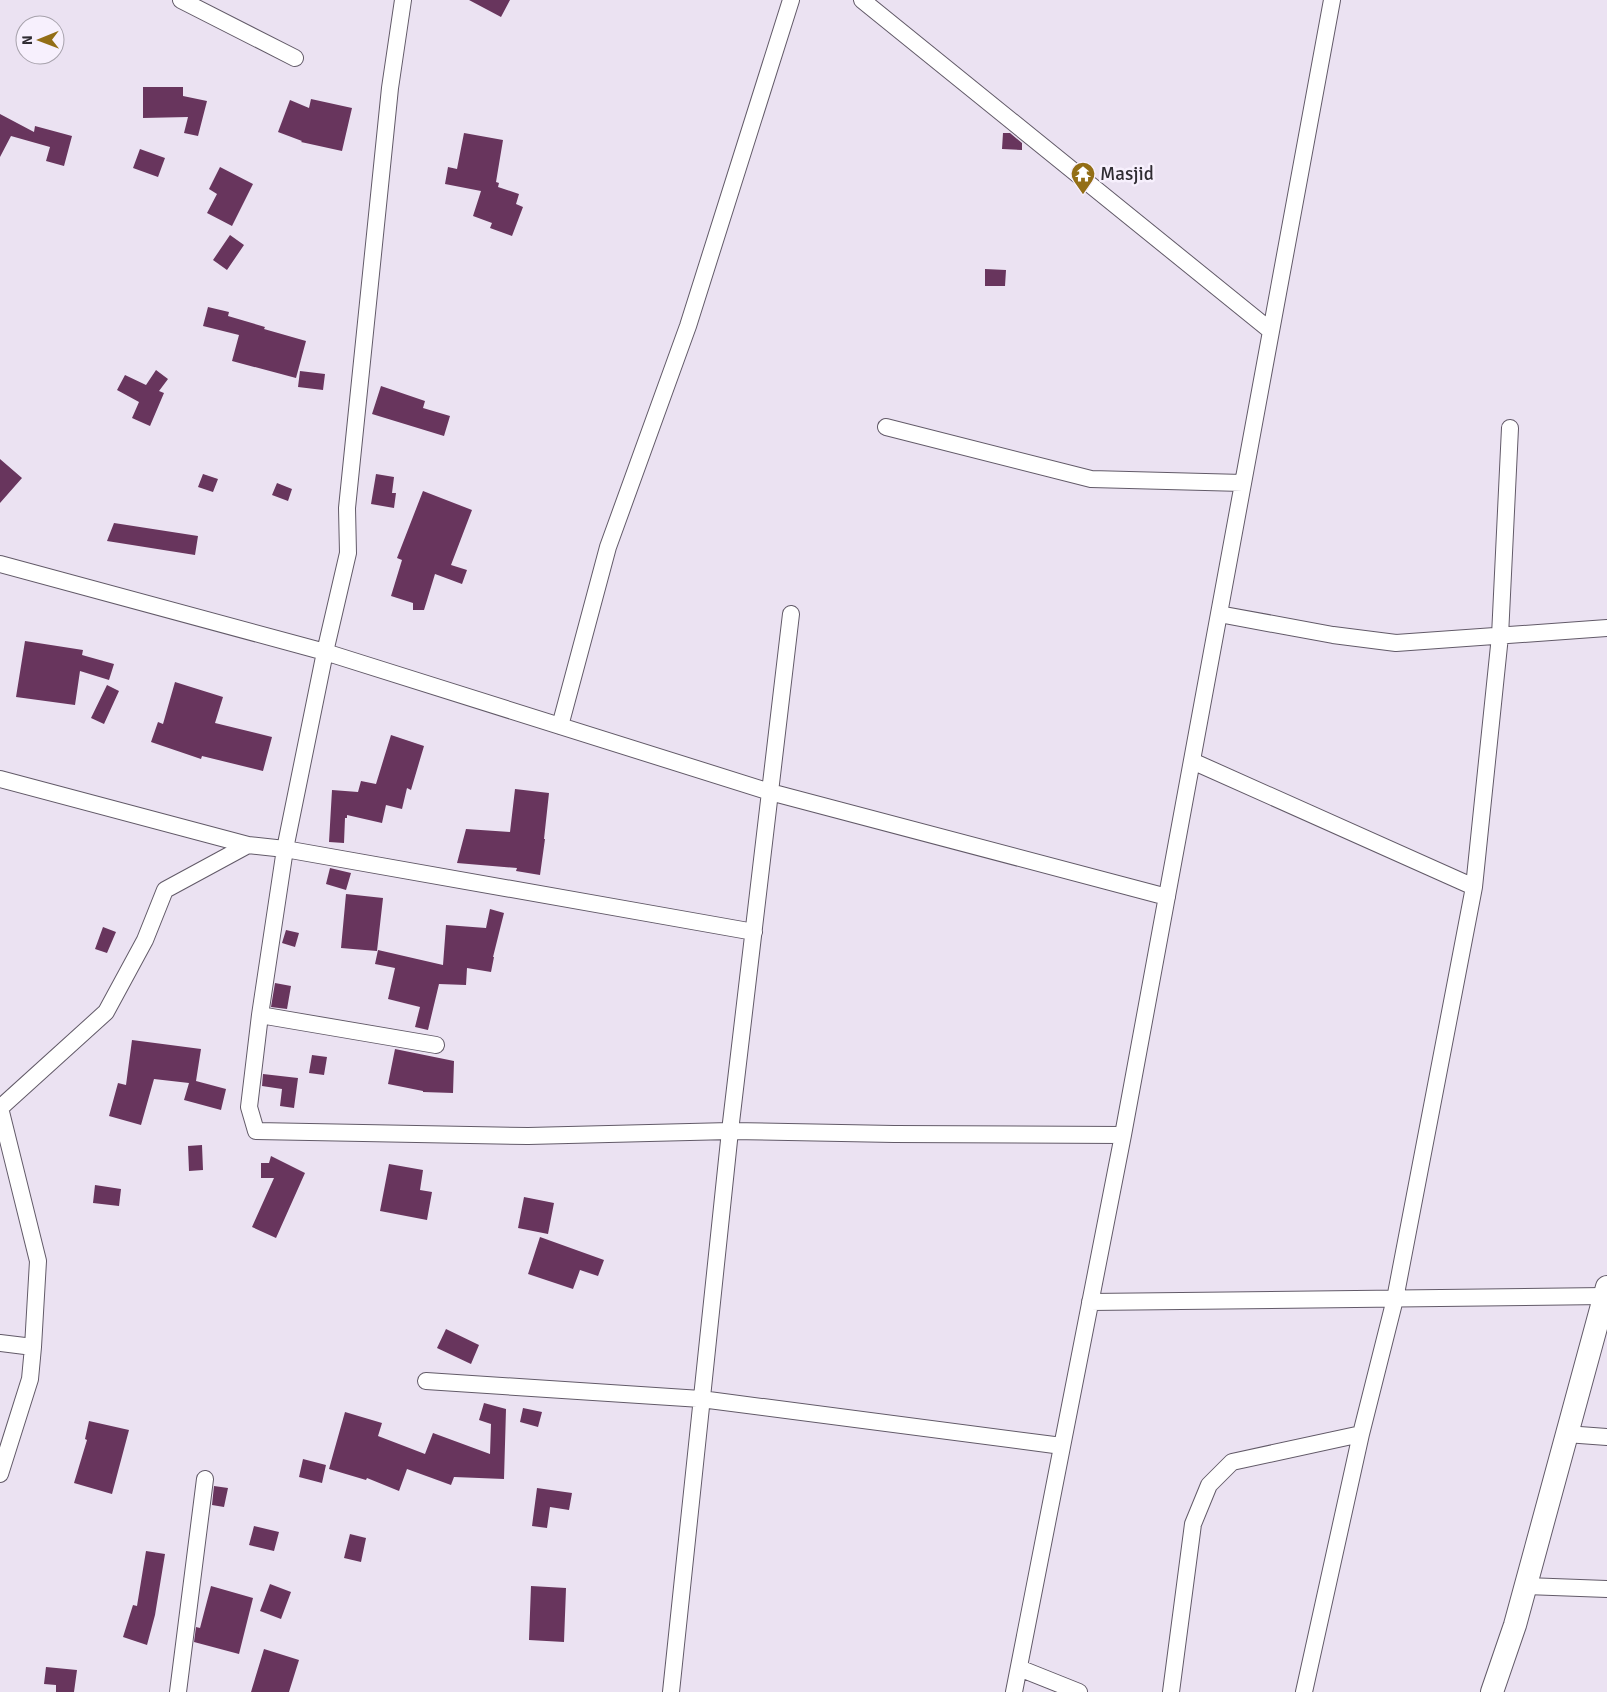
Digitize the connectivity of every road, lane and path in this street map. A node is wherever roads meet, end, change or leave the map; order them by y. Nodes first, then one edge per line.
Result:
1 (181, 0) edge
2 (403, 0) edge
3 (791, 0) edge
4 (862, 0) edge
5 (1332, 0) edge
6 (295, 58) dead end
7 (1271, 331) junction
8 (886, 426) dead end
9 (1510, 428) dead end
10 (1243, 483) junction
11 (0, 564) edge
12 (791, 614) dead end
13 (1219, 614) junction
14 (1607, 628) edge
15 (1500, 636) junction
16 (325, 652) junction
17 (560, 726) junction
18 (1192, 761) junction
19 (0, 779) edge
20 (770, 792) junction
21 (248, 845) junction
22 (284, 849) junction
23 (1474, 888) junction
24 (1167, 897) junction
25 (754, 932) junction
26 (260, 1015) junction
27 (436, 1044) dead end
28 (0, 1108) edge
29 (730, 1131) junction
30 (1124, 1135) junction
31 (1606, 1292) edge
32 (1395, 1299) junction
33 (1090, 1302) junction
34 (0, 1343) edge
35 (34, 1347) junction
36 (426, 1381) dead end
37 (701, 1399) junction
38 (1361, 1434) junction
39 (1566, 1434) junction
40 (1607, 1437) edge
41 (1062, 1446) junction
42 (0, 1474) edge
43 (204, 1478) dead end
44 (1526, 1586) junction
45 (1607, 1589) edge
46 (1019, 1668) junction
47 (178, 1692) edge
48 (671, 1692) edge
49 (1014, 1692) edge
50 (1079, 1692) edge
51 (1171, 1692) edge
52 (1304, 1692) edge
53 (1492, 1692) edge

1 - 6 street
2 - 16 street
3 - 17 street
4 - 7 street
5 - 7 street
7 - 10 street
8 - 10 street
9 - 15 street
10 - 13 street
11 - 16 street
12 - 20 street
13 - 15 street
13 - 18 street
14 - 15 street
15 - 23 street
16 - 17 street
16 - 22 street
17 - 20 street
18 - 23 street
18 - 24 street
19 - 21 street
20 - 24 street
20 - 25 street
21 - 22 street
21 - 28 street
22 - 25 street
22 - 26 street
23 - 32 street
24 - 30 street
25 - 29 street
26 - 27 street
26 - 29 street
28 - 35 street
29 - 30 street
29 - 37 street
30 - 33 street
31 - 32 street
31 - 39 street
32 - 33 street
32 - 38 street
33 - 41 street
34 - 35 street
35 - 42 street
36 - 37 street
37 - 41 street
37 - 48 street
38 - 51 street
38 - 52 street
39 - 40 street
39 - 44 street
41 - 46 street
43 - 47 street
44 - 45 street
44 - 53 street
46 - 49 street
46 - 50 street

